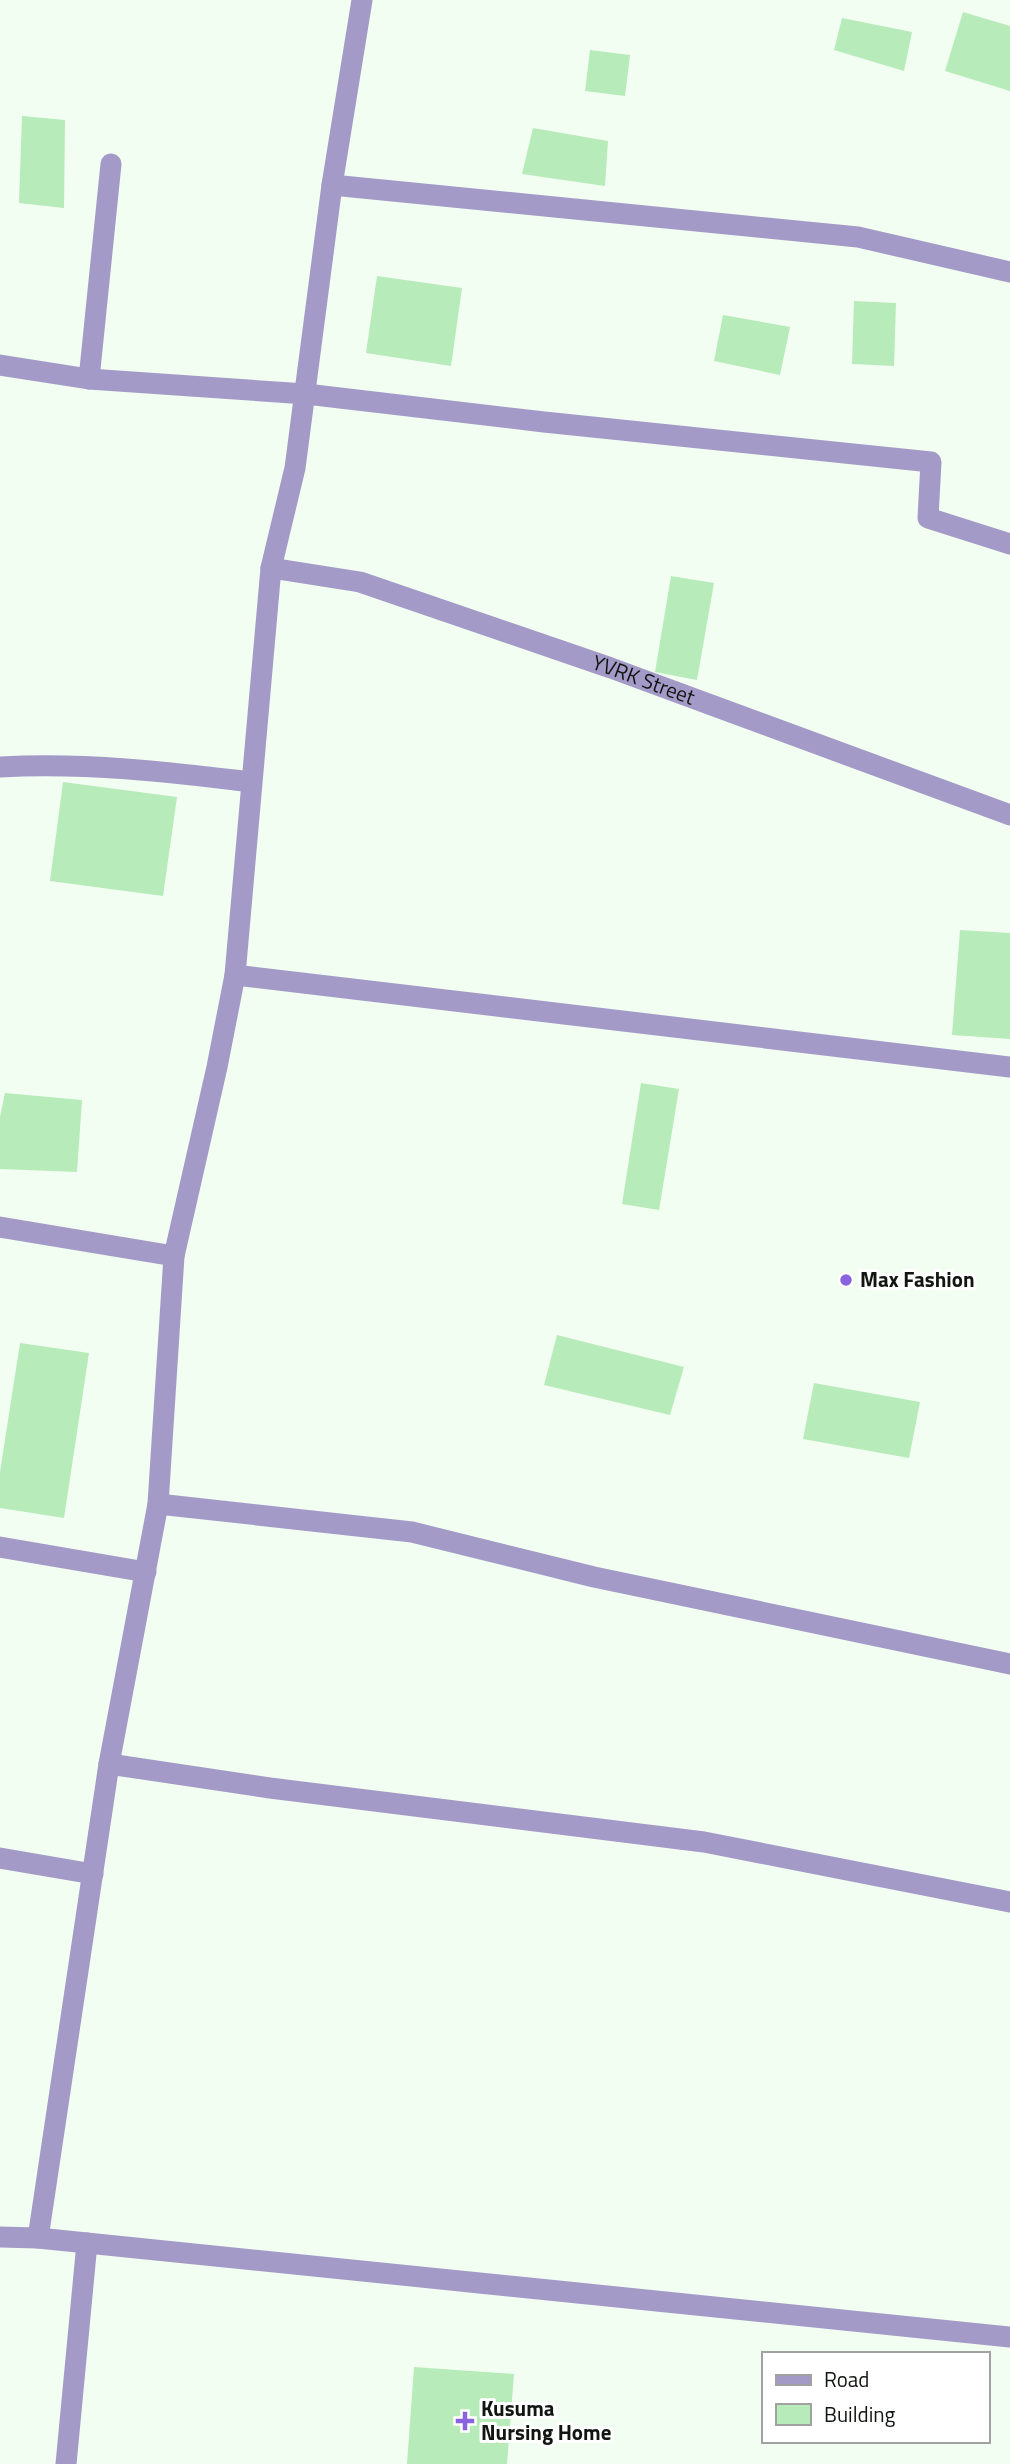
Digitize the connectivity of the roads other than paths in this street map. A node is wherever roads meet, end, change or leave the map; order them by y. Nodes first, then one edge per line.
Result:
1 (362, 0) edge
2 (111, 163) dead end
3 (332, 185) junction
4 (1010, 272) edge
5 (0, 365) edge
6 (89, 379) junction
7 (306, 394) junction
8 (1010, 544) edge
9 (271, 568) junction
10 (0, 767) edge
11 (251, 782) junction
12 (1010, 815) edge
13 (235, 975) junction
14 (1010, 1068) edge
15 (0, 1227) edge
16 (174, 1256) junction
17 (159, 1504) junction
18 (0, 1547) edge
19 (146, 1572) junction
20 (1010, 1664) edge
21 (109, 1764) junction
22 (0, 1858) edge
23 (93, 1874) junction
24 (1010, 1902) edge
25 (0, 2236) edge
26 (38, 2238) junction
27 (87, 2243) junction
28 (1010, 2337) edge
29 (66, 2464) edge

1 - 3 street
2 - 6 street
3 - 4 street
3 - 7 street
5 - 6 street
6 - 7 street
7 - 8 street
7 - 9 street
9 - 11 street
9 - 12 street, YVRK Street
10 - 11 street
11 - 13 street
13 - 14 street
13 - 16 street
15 - 16 street
16 - 17 street
17 - 19 street
17 - 20 street
18 - 19 street
19 - 21 street
21 - 23 street
21 - 24 street
22 - 23 street
23 - 26 street
25 - 26 street
26 - 27 street
27 - 28 street
27 - 29 street

